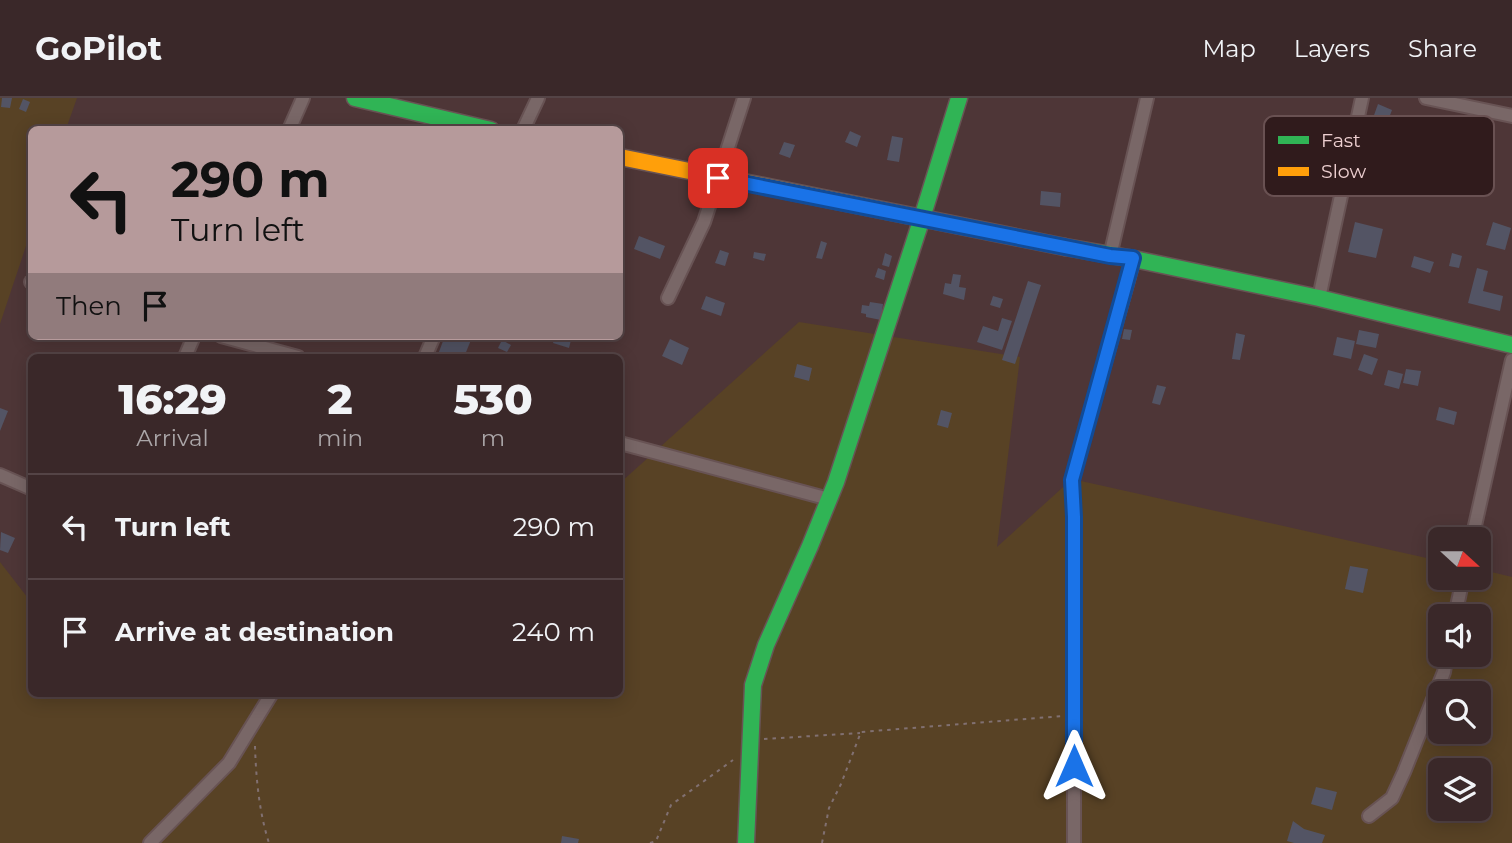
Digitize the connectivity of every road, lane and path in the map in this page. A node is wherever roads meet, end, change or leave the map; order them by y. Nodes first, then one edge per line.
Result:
1 (303, 98) edge
2 (355, 98) edge
3 (538, 98) edge
4 (744, 98) edge
5 (959, 98) edge
6 (1147, 98) edge
7 (1362, 98) edge
8 (1426, 98) edge
9 (1358, 116) edge
10 (1512, 116) edge
11 (291, 126) edge
12 (474, 126) edge
13 (525, 126) edge
14 (623, 158) edge
15 (718, 178) junction
16 (1341, 196) edge
17 (922, 218) junction
18 (1110, 256) junction
19 (1133, 258) junction
20 (668, 298) dead end
21 (1319, 298) junction
22 (236, 340) edge
23 (1512, 345) edge
24 (287, 354) edge
25 (1512, 360) edge
26 (623, 444) edge
27 (0, 475) edge
28 (28, 487) edge
29 (830, 499) junction
30 (1475, 527) edge
31 (1445, 667) edge
32 (269, 697) edge
33 (1074, 715) junction
34 (255, 720) junction
35 (1369, 816) dead end
36 (150, 843) edge
37 (269, 843) edge
38 (746, 843) edge
39 (822, 843) edge
40 (1074, 843) edge

1 - 11 street
2 - 12 main road
3 - 13 street
4 - 15 street
5 - 17 main road
6 - 18 street
7 - 9 street
8 - 10 street
14 - 15 main road
15 - 17 main road
15 - 20 street
16 - 21 street
17 - 18 main road
17 - 29 main road
18 - 19 main road
19 - 21 main road
19 - 33 street
21 - 23 main road
22 - 24 street
25 - 30 street
26 - 29 street
27 - 28 street
29 - 38 main road
31 - 35 street
32 - 34 street
33 - 39 path
33 - 40 street
34 - 36 street
34 - 37 path

